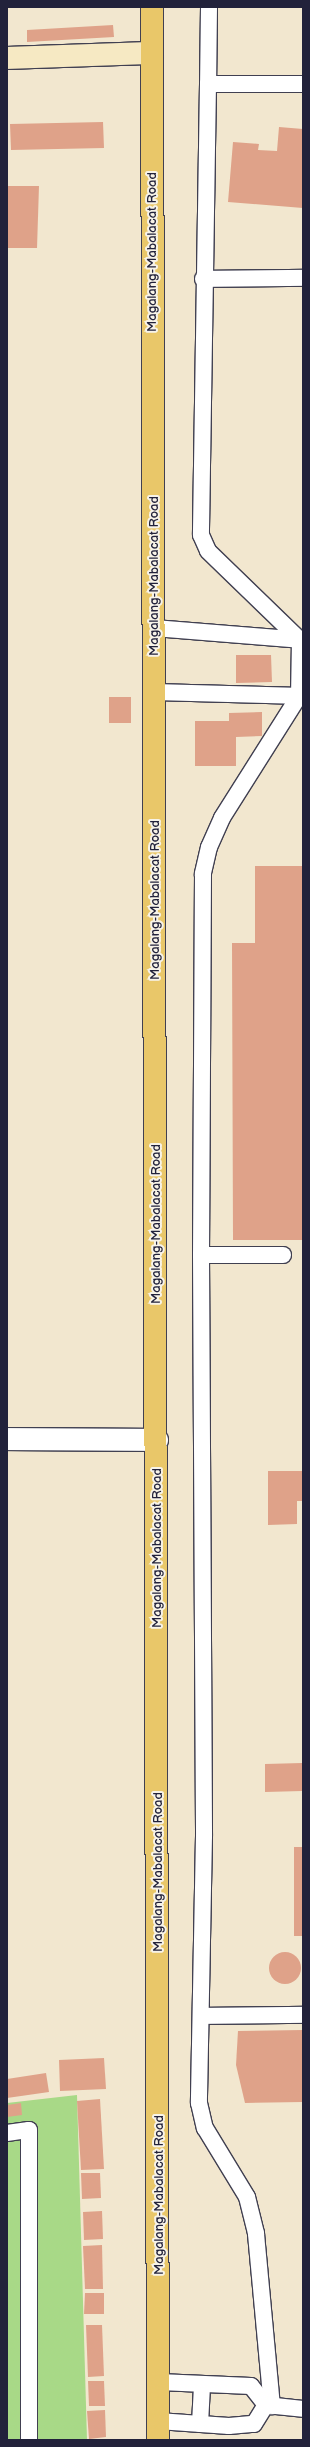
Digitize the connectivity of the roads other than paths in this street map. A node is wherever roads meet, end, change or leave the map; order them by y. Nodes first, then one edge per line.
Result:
1 (152, 7) edge
2 (208, 7) edge
3 (152, 52) junction
4 (7, 58) edge
5 (208, 84) junction
6 (303, 84) edge
7 (303, 278) edge
8 (203, 279) junction
9 (154, 628) junction
10 (301, 640) edge
11 (154, 692) junction
12 (301, 696) edge
13 (200, 1255) junction
14 (283, 1255) dead end
15 (7, 1439) edge
16 (157, 1440) junction
17 (303, 2015) edge
18 (203, 2016) junction
19 (7, 2133) edge
20 (159, 2382) junction
21 (202, 2384) junction
22 (269, 2406) junction
23 (303, 2409) edge
24 (200, 2424) junction
25 (158, 2430) edge
26 (29, 2440) edge

1 - 3 main road, Magalang-Mabalacat Road
2 - 5 lane
3 - 4 main road
3 - 9 main road, Magalang-Mabalacat Road
5 - 6 lane
5 - 8 lane
7 - 8 lane
8 - 10 lane
9 - 10 lane
9 - 11 main road, Magalang-Mabalacat Road
10 - 12 lane
11 - 12 lane
11 - 16 main road, Magalang-Mabalacat Road
12 - 13 lane
13 - 14 lane
13 - 18 lane
15 - 16 street
16 - 20 main road, Magalang-Mabalacat Road
17 - 18 lane
18 - 22 lane
19 - 26 lane
20 - 21 lane
20 - 25 main road, Magalang-Mabalacat Road
21 - 22 lane
21 - 24 lane
22 - 23 lane
22 - 24 lane
24 - 25 lane

